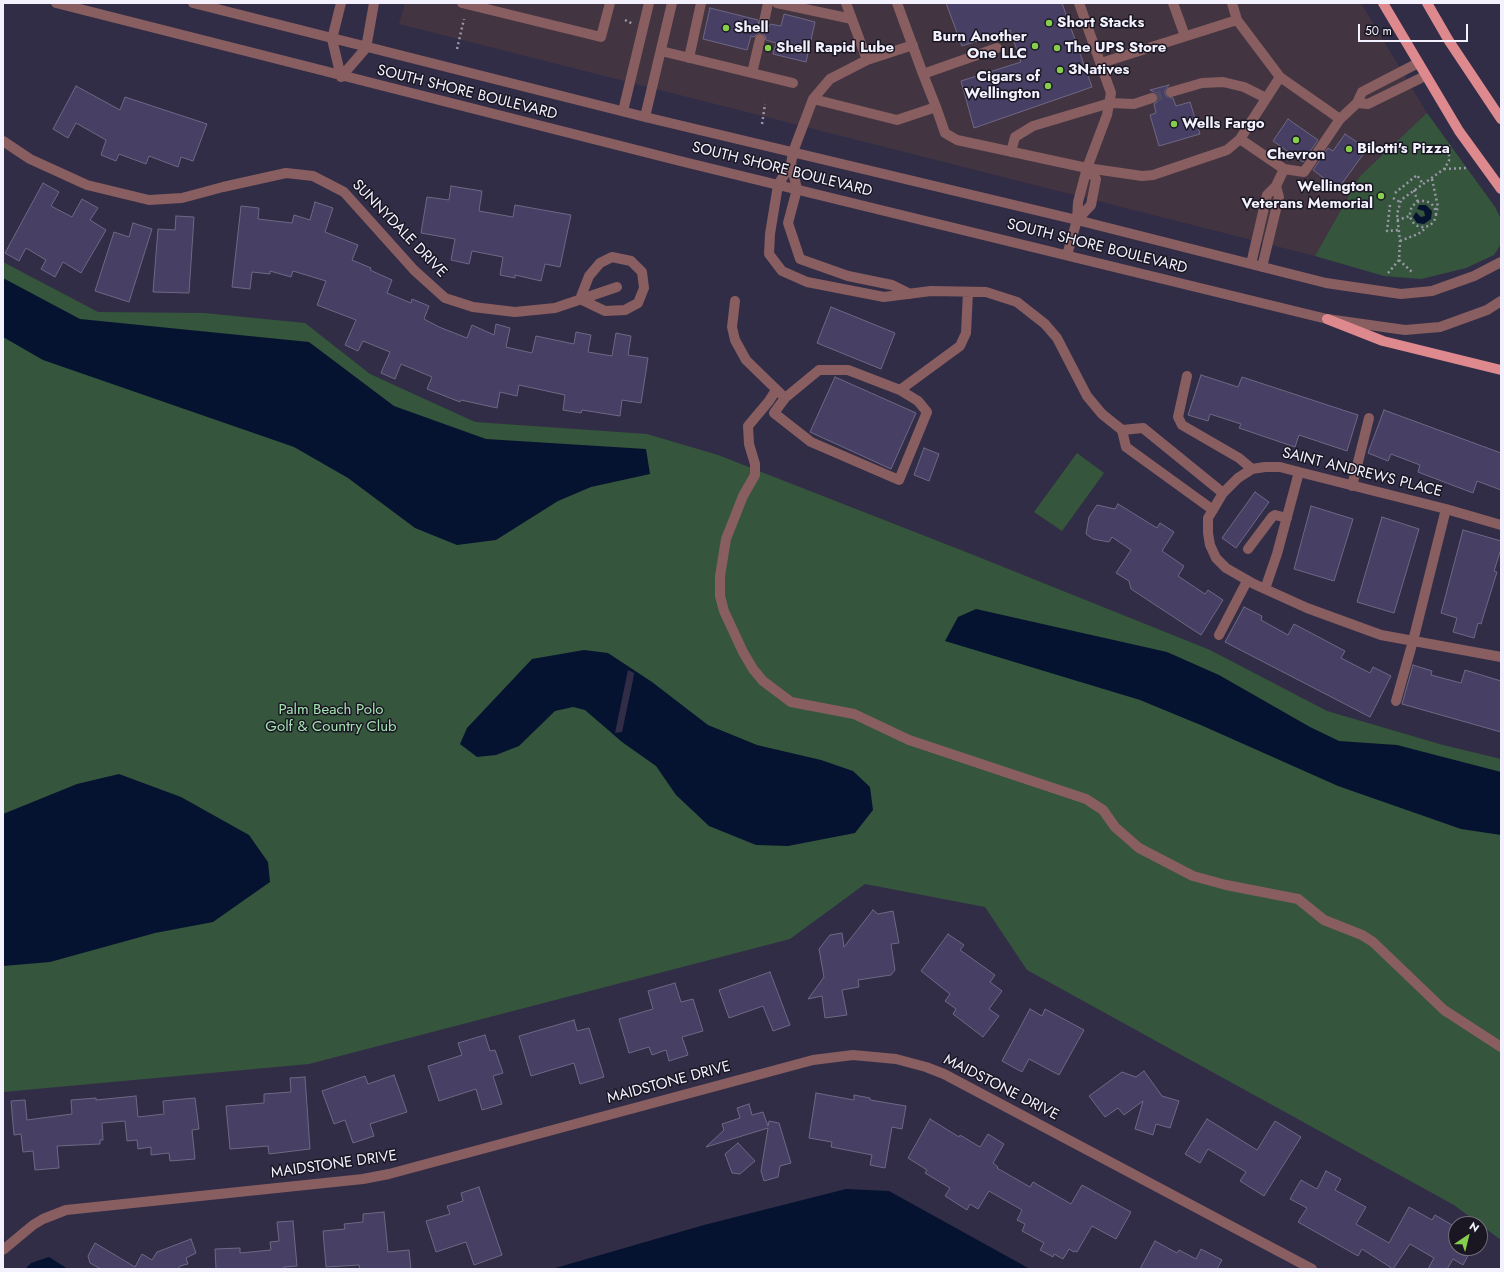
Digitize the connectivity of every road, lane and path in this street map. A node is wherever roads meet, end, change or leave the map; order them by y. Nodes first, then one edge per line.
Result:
1 (56, 3) edge
2 (193, 3) edge
3 (341, 3) edge
4 (374, 3) edge
5 (462, 3) edge
6 (610, 3) edge
7 (650, 3) edge
8 (672, 3) edge
9 (701, 3) edge
10 (768, 3) edge
11 (778, 3) edge
12 (846, 3) edge
13 (897, 3) edge
14 (1079, 3) edge
15 (1173, 3) edge
16 (1232, 3) edge
17 (1383, 3) edge
18 (1427, 3) edge
19 (464, 19) dead end
20 (852, 19) junction
21 (1237, 20) junction
22 (764, 22) dead end
23 (1185, 36) junction
24 (332, 39) junction
25 (760, 39) dead end
26 (913, 45) junction
27 (366, 48) junction
28 (997, 48) dead end
29 (457, 49) dead end
30 (661, 51) junction
31 (689, 58) junction
32 (867, 60) junction
33 (1101, 63) junction
34 (1418, 63) junction
35 (752, 73) junction
36 (923, 74) junction
37 (1425, 76) junction
38 (341, 77) junction
39 (1280, 77) junction
40 (793, 84) dead end
41 (1171, 92) tunnel mouth
42 (1152, 98) tunnel mouth
43 (1266, 98) junction
44 (813, 100) junction
45 (1110, 103) junction
46 (1357, 103) junction
47 (765, 104) dead end
48 (936, 107) junction
49 (623, 110) junction
50 (645, 117) junction
51 (1340, 119) junction
52 (1501, 119) edge
53 (762, 124) dead end
54 (1240, 139) junction
55 (3, 141) edge
56 (1449, 145) dead end
57 (793, 152) junction
58 (1012, 152) junction
59 (791, 164) junction
60 (1087, 168) junction
61 (1466, 168) dead end
62 (1284, 169) junction
63 (1444, 169) junction
64 (1432, 179) junction
65 (1424, 184) junction
66 (778, 185) junction
67 (1276, 186) junction
68 (797, 189) junction
69 (1501, 189) edge
70 (1414, 190) junction
71 (1395, 193) dead end
72 (1393, 198) dead end
73 (1400, 202) junction
74 (1418, 203) junction
75 (1390, 205) dead end
76 (1410, 216) junction
77 (1435, 217) junction
78 (1076, 220) junction
79 (1397, 220) junction
80 (1429, 226) junction
81 (1399, 230) junction
82 (1400, 241) junction
83 (1067, 255) junction
84 (1399, 260) junction
85 (1501, 262) edge
86 (1251, 264) junction
87 (1262, 267) junction
88 (1412, 272) dead end
89 (1388, 273) dead end
90 (617, 286) dead end
91 (968, 292) junction
92 (910, 294) junction
93 (580, 299) junction
94 (735, 301) dead end
95 (1501, 301) edge
96 (1327, 319) junction
97 (1501, 370) edge
98 (1187, 376) dead end
99 (776, 390) junction
100 (900, 390) junction
101 (785, 398) junction
102 (1369, 418) dead end
103 (1122, 430) junction
104 (1252, 469) junction
105 (1299, 472) junction
106 (1352, 486) junction
107 (1223, 493) junction
108 (1446, 509) junction
109 (1213, 510) junction
110 (1287, 518) junction
111 (1501, 525) edge
112 (1248, 549) dead end
113 (1247, 581) junction
114 (1265, 589) junction
115 (1219, 635) dead end
116 (1413, 641) junction
117 (1501, 657) edge
118 (1396, 701) dead end
119 (1501, 1046) edge
120 (3, 1250) edge
121 (1312, 1269) edge

1 - 38 street, SOUTH SHORE BOULEVARD
2 - 24 street, SOUTH SHORE BOULEVARD
3 - 24 street
4 - 27 street
5 - 6 street
7 - 49 street
8 - 30 street
9 - 31 street
10 - 22 street
11 - 20 street
12 - 20 street
13 - 26 street
14 - 33 street
15 - 23 street
16 - 21 street
17 - 34 main road
18 - 52 main road
19 - 29 path
20 - 32 street
21 - 23 street
21 - 39 street
23 - 33 street
24 - 27 street, SOUTH SHORE BOULEVARD
24 - 38 street
25 - 35 street
26 - 32 street
26 - 36 street
27 - 38 street
27 - 49 street, SOUTH SHORE BOULEVARD
28 - 36 street
30 - 31 street
30 - 50 street
31 - 35 street
32 - 44 street
33 - 45 street
34 - 37 main road
34 - 46 street
35 - 40 street
36 - 48 street
37 - 46 street
37 - 69 main road
38 - 66 street, SOUTH SHORE BOULEVARD
39 - 43 street
39 - 51 street
41 - 43 street
42 - 45 street
43 - 54 street
44 - 48 street
44 - 57 street
45 - 58 street
45 - 60 street
46 - 51 street
47 - 53 path
48 - 58 street
49 - 50 street, SOUTH SHORE BOULEVARD
50 - 57 street, SOUTH SHORE BOULEVARD
51 - 62 street
54 - 60 street
54 - 62 street
55 - 93 street, SUNNYDALE DRIVE
56 - 63 path
57 - 59 street
57 - 78 street, SOUTH SHORE BOULEVARD
58 - 60 street
59 - 66 street
59 - 68 street
60 - 78 street
61 - 63 path
62 - 67 street
63 - 64 path
64 - 65 path
64 - 77 path
65 - 70 path
65 - 71 path
66 - 68 street, SOUTH SHORE BOULEVARD
66 - 92 street
67 - 86 street
67 - 87 street
68 - 83 street, SOUTH SHORE BOULEVARD
68 - 92 street
70 - 73 path
70 - 74 path
72 - 73 path
73 - 79 path
74 - 76 path
74 - 77 path
75 - 81 path
76 - 79 path
76 - 80 path
77 - 80 path
78 - 83 street
78 - 86 street, SOUTH SHORE BOULEVARD
79 - 81 path
80 - 82 path
81 - 82 path
82 - 84 path
83 - 96 street, SOUTH SHORE BOULEVARD
84 - 88 path
84 - 89 path
85 - 87 street, SOUTH SHORE BOULEVARD
86 - 87 street, SOUTH SHORE BOULEVARD
90 - 93 street, SUNNYDALE DRIVE
91 - 92 street
91 - 100 street
91 - 103 street
93 - 93 street
94 - 99 street
95 - 96 street, SOUTH SHORE BOULEVARD
96 - 97 main road
98 - 104 street
99 - 101 street
99 - 119 street
100 - 101 street
100 - 101 street
102 - 106 street
103 - 107 street
103 - 109 street
104 - 105 street, SAINT ANDREWS PLACE
104 - 107 street
105 - 106 street, SAINT ANDREWS PLACE
105 - 110 street
106 - 108 street, SAINT ANDREWS PLACE
107 - 109 street
108 - 111 street, SAINT ANDREWS PLACE
108 - 116 street
109 - 113 street
110 - 112 street
110 - 114 street
113 - 114 street
113 - 115 street
114 - 116 street
116 - 117 street
116 - 118 street
120 - 121 street, MAIDSTONE DRIVE

